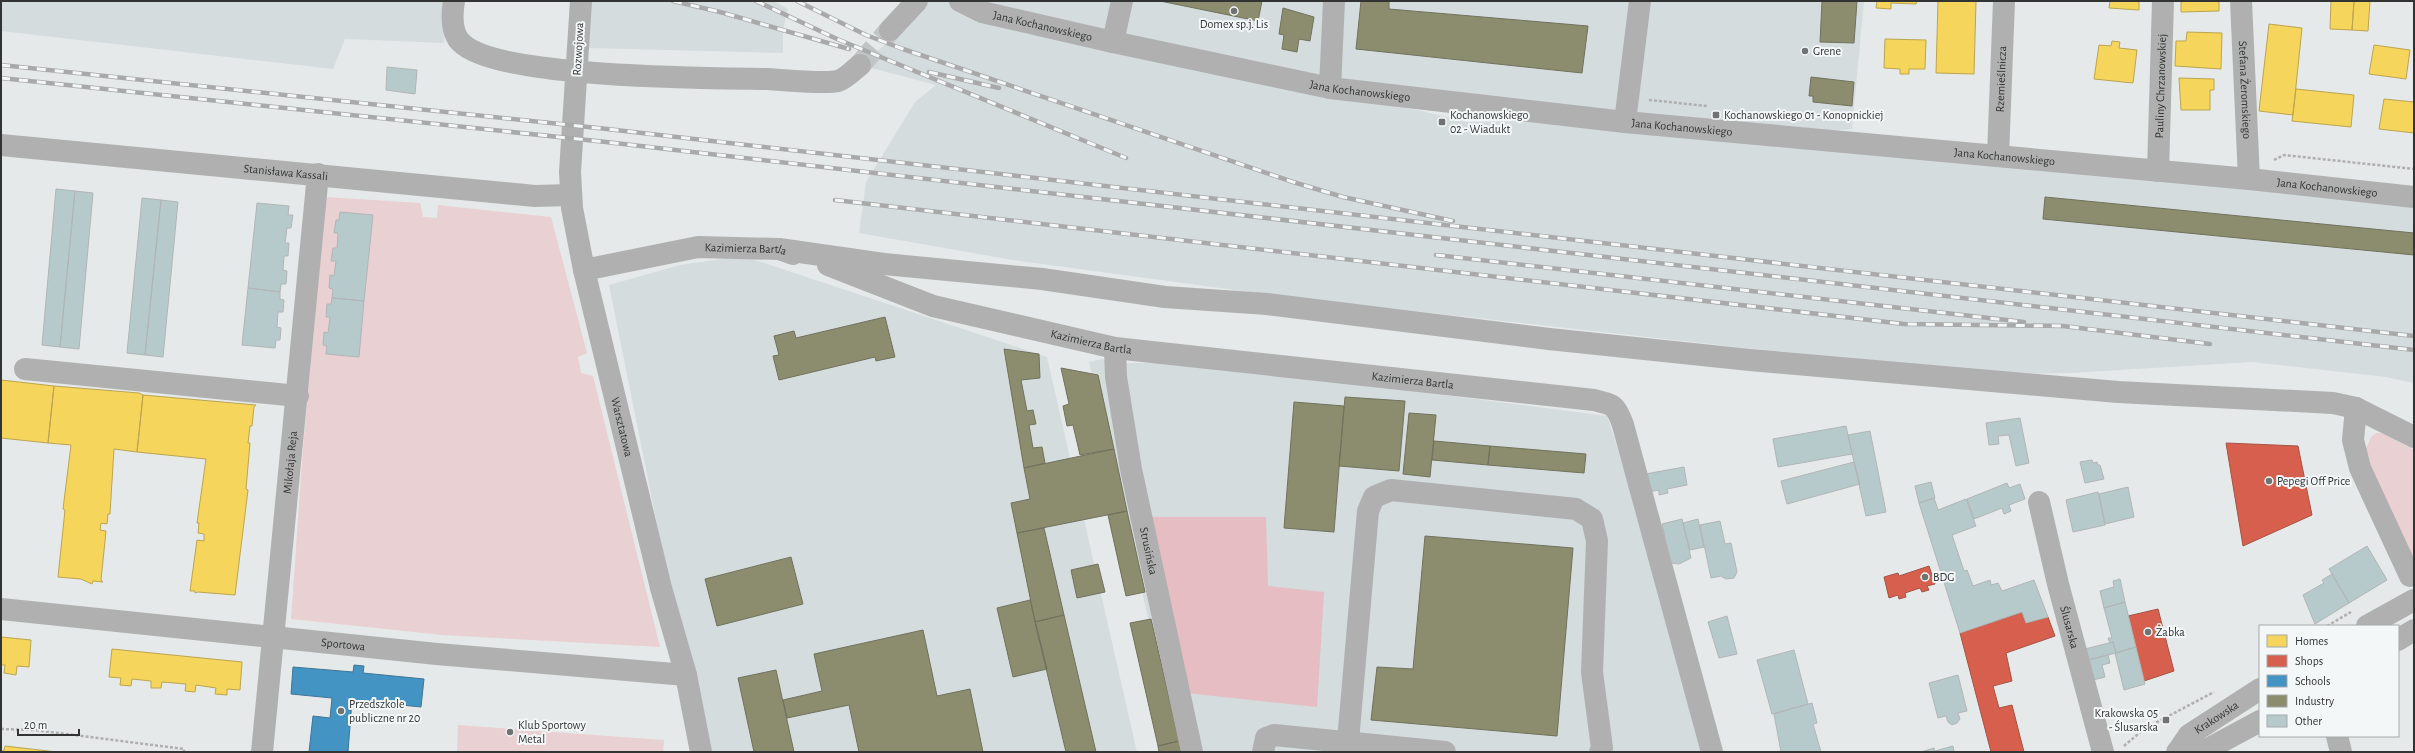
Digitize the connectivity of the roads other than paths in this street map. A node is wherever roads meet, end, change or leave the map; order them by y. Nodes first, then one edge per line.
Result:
1 (454, 1) edge
2 (581, 1) edge
3 (917, 1) edge
4 (960, 1) edge
5 (1122, 1) edge
6 (1334, 1) edge
7 (1640, 1) edge
8 (2004, 1) edge
9 (2164, 1) edge
10 (2241, 1) edge
11 (890, 30) tunnel mouth
12 (1113, 42) junction
13 (860, 65) tunnel mouth
14 (577, 71) junction
15 (1330, 88) junction
16 (575, 97) joint
17 (1625, 122) junction
18 (1, 145) edge
19 (1998, 156) junction
20 (2248, 170) junction
21 (2158, 171) junction
22 (318, 174) junction
23 (571, 195) junction
24 (2414, 197) edge
25 (779, 249) junction
26 (584, 270) junction
27 (1115, 348) junction
28 (25, 369) dead end
29 (298, 396) junction
30 (2356, 408) junction
31 (2414, 437) edge
32 (2039, 502) dead end
33 (2410, 576) dead end
34 (2414, 600) edge
35 (1, 610) edge
36 (2368, 625) edge
37 (2414, 630) edge
38 (273, 636) junction
39 (2399, 639) edge
40 (686, 675) junction
41 (2259, 690) edge
42 (2259, 722) edge
43 (2337, 737) edge
44 (1348, 741) junction
45 (1301, 745) edge
46 (2112, 750) edge
47 (262, 752) edge
48 (701, 752) edge
49 (1192, 752) edge
50 (1263, 752) edge
51 (1445, 752) edge
52 (1600, 752) edge
53 (1712, 752) edge
54 (2177, 752) edge
55 (2341, 752) edge

1 - 14 street
2 - 14 street, Rozwojowa
3 - 11 street
4 - 12 street, Jana Kochanowskiego
5 - 12 street
6 - 15 street
7 - 17 street
8 - 19 street, Rzemieślnicza
9 - 21 street, Pauliny Chrzanowskiej
10 - 20 street, Stefana Żeromskiego
12 - 15 street, Jana Kochanowskiego
13 - 14 street
14 - 16 street, Rozwojowa
15 - 17 street, Jana Kochanowskiego
16 - 23 street, Warsztatowa
17 - 19 street, Jana Kochanowskiego
18 - 22 street, Stanisława Kassali
19 - 21 street, Jana Kochanowskiego
20 - 21 street, Jana Kochanowskiego
20 - 24 street, Jana Kochanowskiego
22 - 23 street, Stanisława Kassali
22 - 29 street, Mikołaja Reja
23 - 26 street, Warsztatowa
25 - 26 street, Kazimierza Bartla
25 - 27 street, Kazimierza Bartla
25 - 30 street
26 - 40 street, Warsztatowa
27 - 49 street, Strusińska
27 - 53 street, Kazimierza Bartla
28 - 29 street
29 - 38 street, Mikołaja Reja
30 - 31 street
30 - 33 street
32 - 46 street, Ślusarska
34 - 36 street
35 - 38 street, Sportowa
37 - 39 street
38 - 40 street, Sportowa
38 - 47 street, Mikołaja Reja
40 - 48 street, Warsztatowa
41 - 54 street, Krakowska
42 - 54 street, Krakowska
43 - 55 street
44 - 45 street
44 - 51 street
44 - 52 street
45 - 50 street

